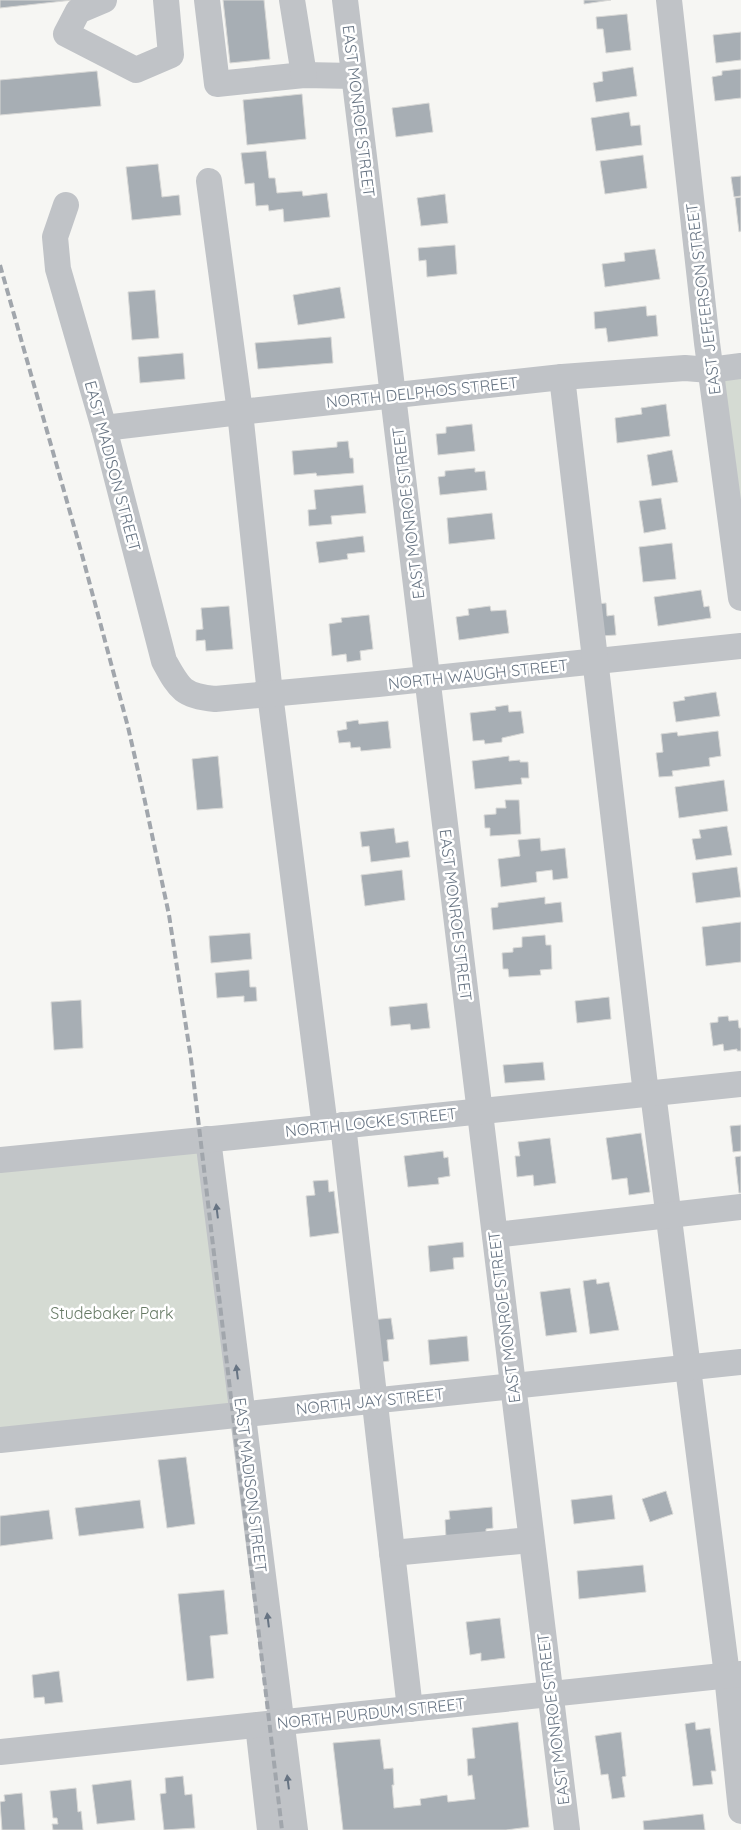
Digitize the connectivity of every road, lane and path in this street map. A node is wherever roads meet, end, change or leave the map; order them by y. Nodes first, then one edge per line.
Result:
1 (104, 0) edge
2 (166, 0) edge
3 (207, 0) edge
4 (292, 0) edge
5 (345, 0) edge
6 (669, 0) edge
7 (304, 75) junction
8 (354, 76) junction
9 (209, 181) dead end
10 (66, 206) dead end
11 (741, 366) edge
12 (710, 370) junction
13 (562, 378) junction
14 (394, 396) junction
15 (240, 412) junction
16 (104, 428) junction
17 (741, 598) edge
18 (741, 646) edge
19 (596, 661) junction
20 (427, 678) junction
21 (270, 694) junction
22 (215, 699) joint
23 (741, 1084) edge
24 (650, 1094) junction
25 (480, 1110) junction
26 (334, 1126) junction
27 (208, 1139) junction
28 (0, 1160) edge
29 (741, 1207) edge
30 (668, 1215) junction
31 (495, 1235) junction
32 (741, 1362) edge
33 (688, 1368) junction
34 (512, 1386) junction
35 (374, 1401) junction
36 (242, 1413) junction
37 (0, 1440) edge
38 (531, 1540) junction
39 (392, 1553) junction
40 (734, 1674) edge
41 (550, 1694) junction
42 (410, 1709) junction
43 (270, 1724) junction
44 (0, 1752) edge
45 (741, 1811) edge
46 (270, 1830) edge
47 (295, 1830) edge
48 (567, 1830) edge

1 - 2 street
3 - 7 street
4 - 7 street
5 - 8 street, EAST MONROE STREET
6 - 12 street, EAST JEFFERSON STREET
7 - 8 street
8 - 14 street, EAST MONROE STREET
9 - 15 street
10 - 16 street, EAST MADISON STREET
11 - 12 street, NORTH DELPHOS STREET
12 - 13 street, NORTH DELPHOS STREET
12 - 17 street, EAST JEFFERSON STREET
13 - 14 street, NORTH DELPHOS STREET
13 - 19 street
14 - 15 street, NORTH DELPHOS STREET
14 - 20 street, EAST MONROE STREET
15 - 16 street, NORTH DELPHOS STREET
15 - 21 street
16 - 22 street, EAST MADISON STREET
18 - 19 street, NORTH WAUGH STREET
19 - 20 street, NORTH WAUGH STREET
19 - 24 street
20 - 21 street, NORTH WAUGH STREET
20 - 25 street, EAST MONROE STREET
21 - 22 street, NORTH WAUGH STREET
21 - 26 street
23 - 24 street, NORTH LOCKE STREET
24 - 25 street, NORTH LOCKE STREET
24 - 30 street
25 - 26 street, NORTH LOCKE STREET
25 - 31 street, EAST MONROE STREET
26 - 27 street, NORTH LOCKE STREET
26 - 35 street
27 - 28 street, NORTH LOCKE STREET
36 -> 27 street, EAST MADISON STREET
29 - 30 street
30 - 31 street
30 - 33 street
31 - 34 street, EAST MONROE STREET
32 - 33 street, NORTH JAY STREET
33 - 34 street, NORTH JAY STREET
33 - 40 street
34 - 35 street, NORTH JAY STREET
34 - 38 street, EAST MONROE STREET
35 - 36 street, NORTH JAY STREET
35 - 39 street
36 - 37 street, NORTH JAY STREET
43 -> 36 street, EAST MADISON STREET
38 - 39 street
38 - 41 street, EAST MONROE STREET
39 - 42 street
40 - 41 street, NORTH PURDUM STREET
40 - 45 street
41 - 42 street, NORTH PURDUM STREET
41 - 48 street, EAST MONROE STREET
42 - 43 street, NORTH PURDUM STREET
43 - 44 street, NORTH PURDUM STREET
43 - 46 street, EAST MADISON STREET
47 -> 43 street, EAST MADISON STREET

